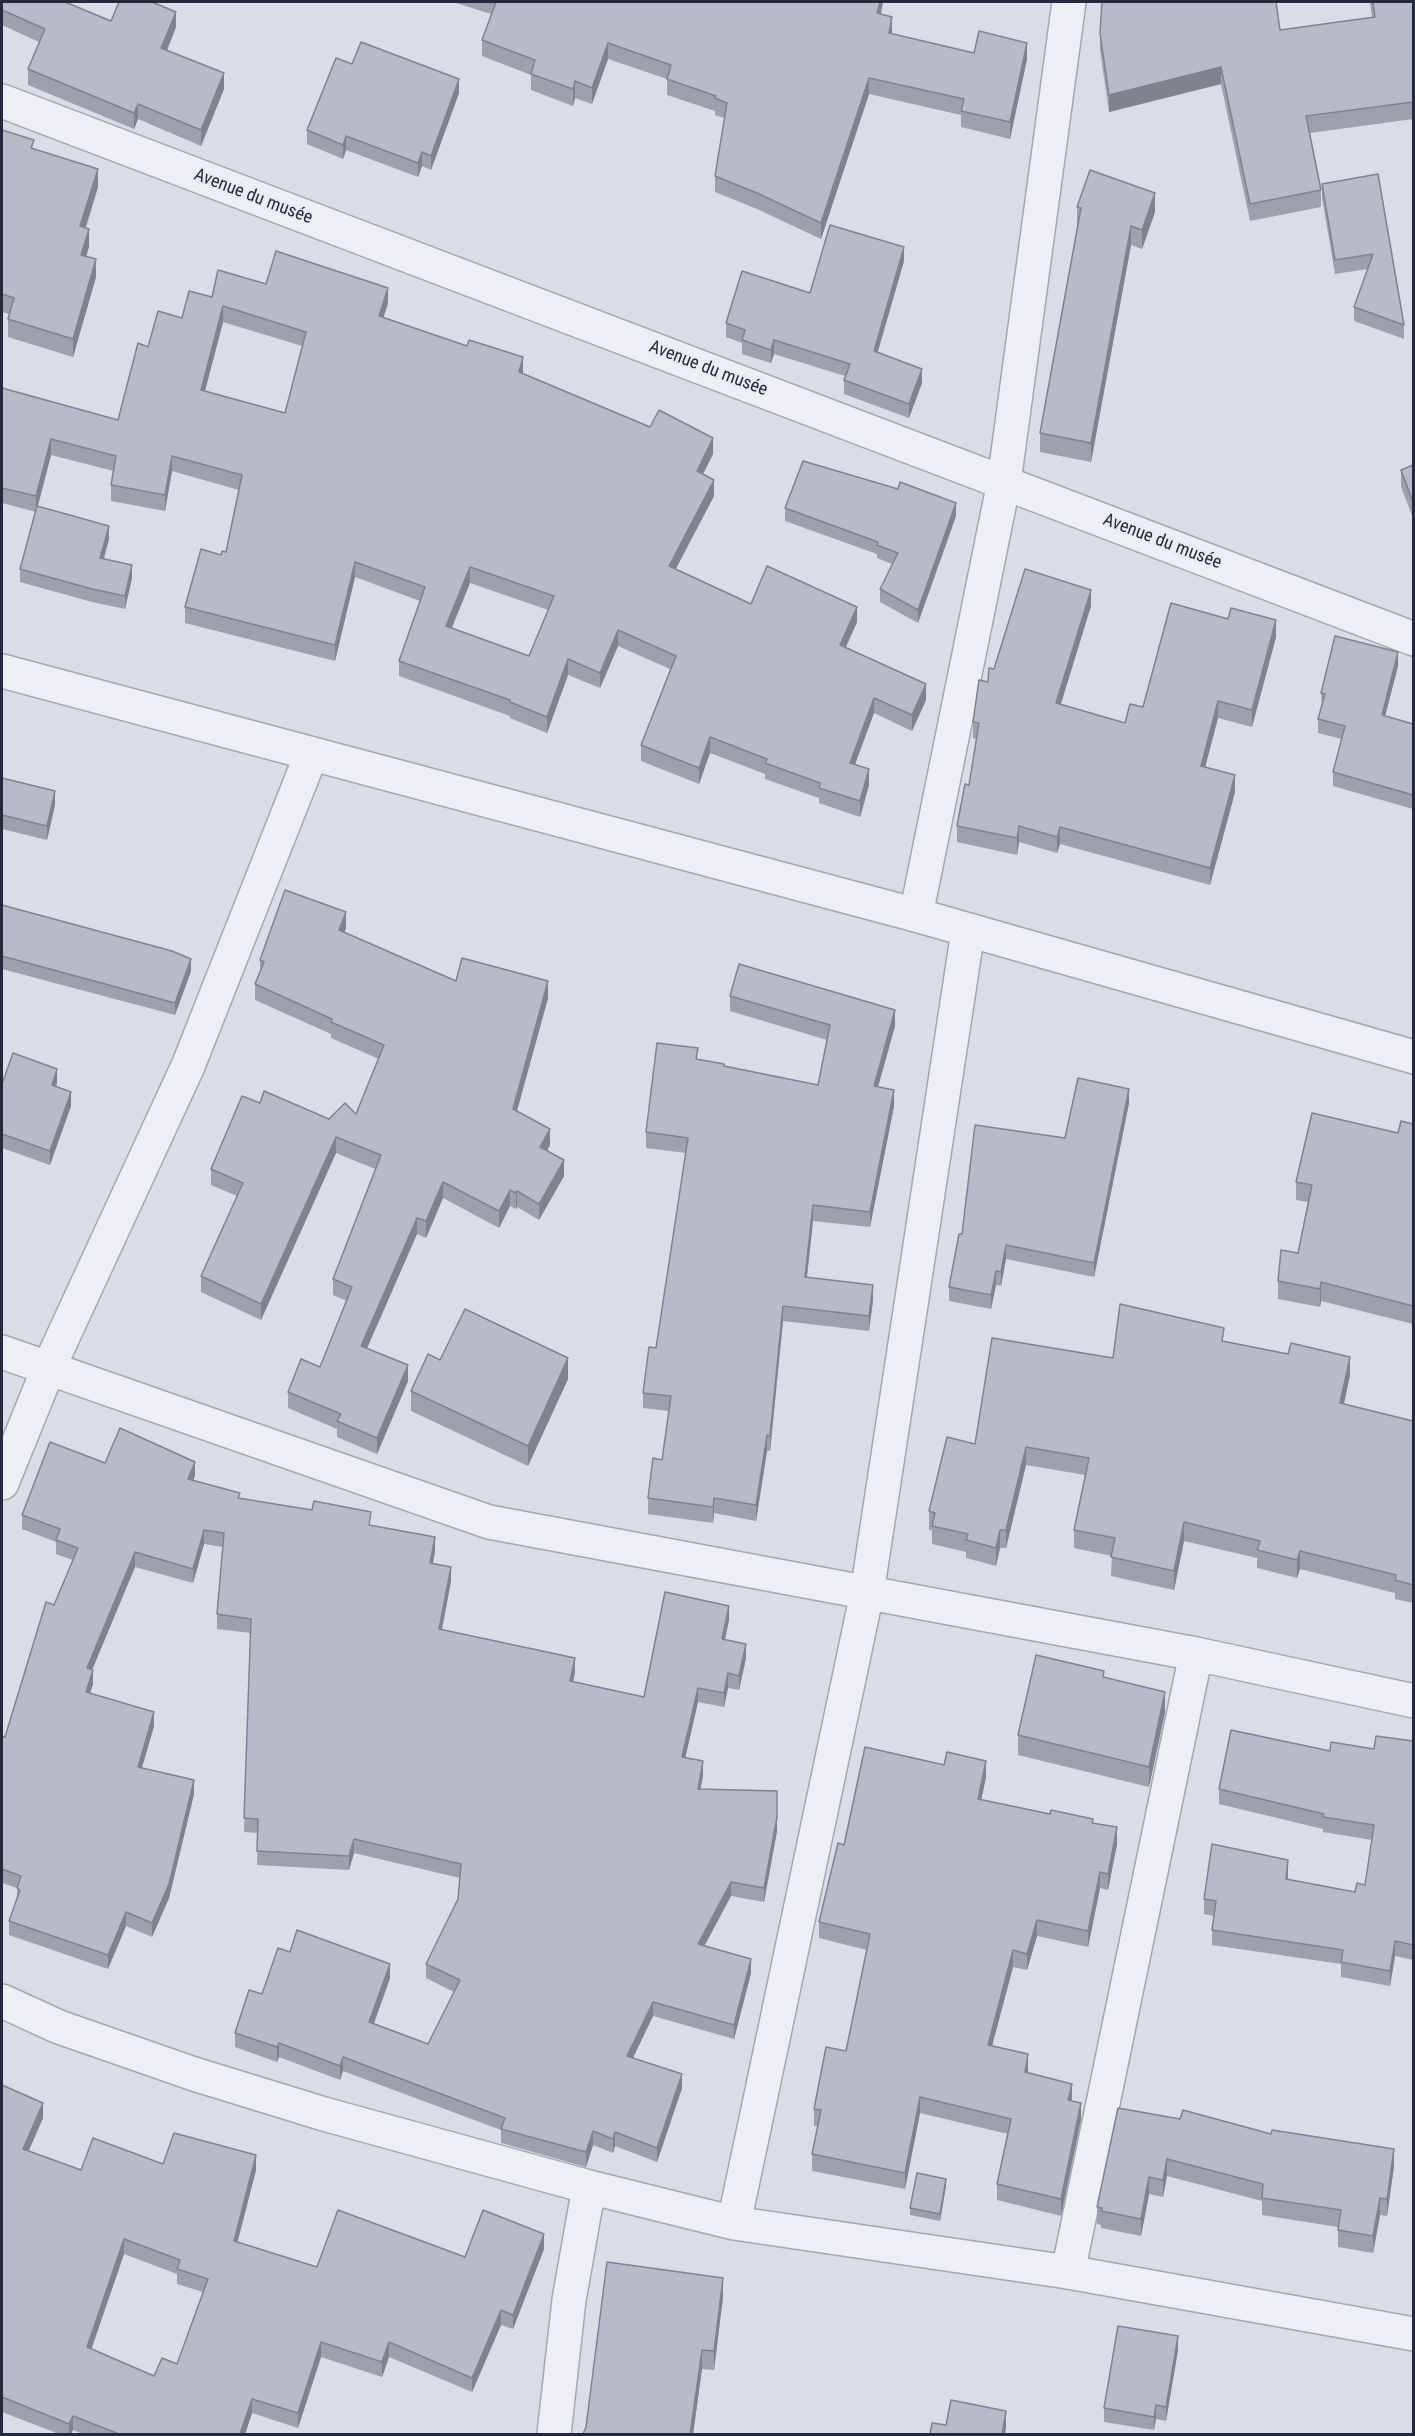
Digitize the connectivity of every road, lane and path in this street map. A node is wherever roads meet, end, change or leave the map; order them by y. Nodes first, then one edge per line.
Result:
1 (1069, 2) edge
2 (2, 101) edge
3 (1004, 482) junction
4 (1413, 639) edge
5 (2, 671) edge
6 (311, 755) junction
7 (916, 915) junction
8 (968, 931) junction
9 (1413, 1057) edge
10 (2, 1352) edge
11 (49, 1367) junction
12 (2, 1483) edge
13 (867, 1593) junction
14 (1196, 1654) junction
15 (1413, 1701) edge
16 (2, 2001) edge
17 (589, 2187) junction
18 (734, 2223) junction
19 (1068, 2272) junction
20 (1413, 2334) edge
21 (554, 2434) edge

1 - 3 street
2 - 3 street, Avenue du musée
3 - 4 street, Avenue du musée
3 - 7 street
5 - 6 street
6 - 7 street
6 - 11 street
7 - 8 street
8 - 9 street
8 - 13 street
10 - 11 street
11 - 12 street
11 - 13 street
13 - 14 street
13 - 18 street
14 - 15 street
14 - 19 street
16 - 17 street
17 - 18 street
17 - 21 street
18 - 19 street
19 - 20 street

